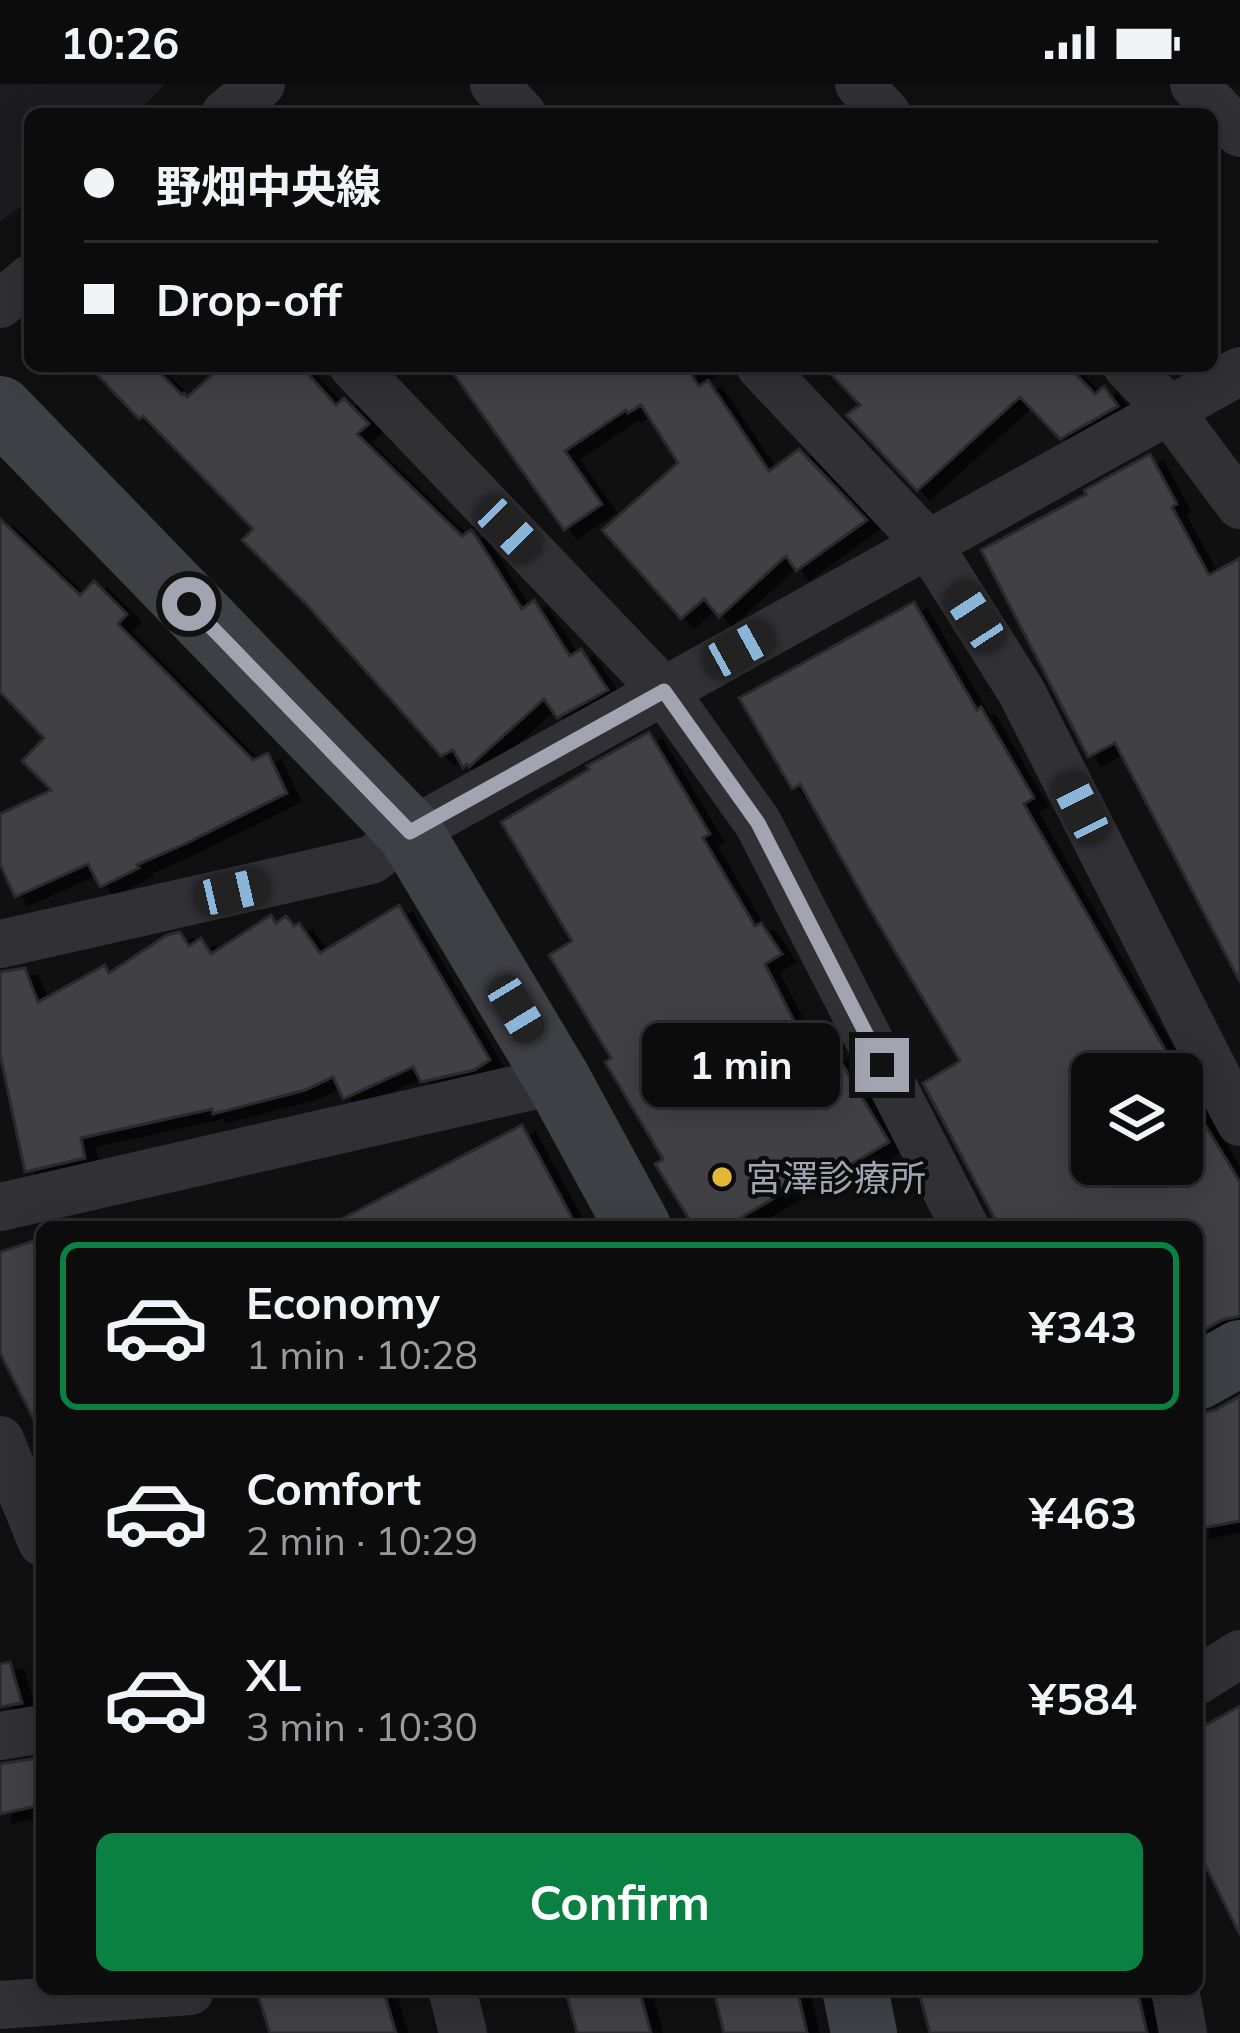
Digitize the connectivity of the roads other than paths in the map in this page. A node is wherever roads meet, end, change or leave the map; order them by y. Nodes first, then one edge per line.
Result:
1 (261, 84) edge
2 (494, 84) edge
3 (859, 84) edge
4 (1194, 84) edge
5 (232, 108) edge
6 (516, 108) edge
7 (881, 108) edge
8 (1217, 108) edge
9 (1218, 110) edge
10 (1240, 133) edge
11 (24, 283) edge
12 (0, 304) edge
13 (1240, 370) edge
14 (359, 372) edge
15 (766, 372) edge
16 (1133, 372) edge
17 (0, 409) edge
18 (1169, 410) junction
19 (1240, 506) edge
20 (928, 544) junction
21 (664, 691) junction
22 (410, 832) junction
23 (0, 944) edge
24 (558, 1080) junction
25 (1240, 1122) edge
26 (0, 1207) edge
27 (635, 1221) edge
28 (962, 1221) edge
29 (1240, 1354) edge
30 (1203, 1374) edge
31 (17, 1450) edge
32 (36, 1520) edge
33 (1240, 1654) edge
34 (1203, 1677) edge
35 (36, 1730) edge
36 (0, 1736) edge
37 (454, 1995) edge
38 (856, 1995) edge
39 (1176, 1995) edge
40 (194, 2004) edge
41 (0, 2005) edge
42 (463, 2033) edge
43 (863, 2033) edge
44 (1183, 2033) edge

1 - 5 street
2 - 6 street
3 - 7 street
4 - 8 street
9 - 10 street
11 - 12 street
13 - 18 street
14 - 21 street
15 - 20 street
16 - 18 street
17 - 22 street
18 - 19 street
18 - 20 street
20 - 21 street
20 - 25 street
21 - 22 street
21 - 28 street
22 - 23 street
22 - 24 street
24 - 26 street
24 - 27 street
29 - 30 street
31 - 32 street
33 - 34 street
35 - 36 street
37 - 42 street
38 - 43 street
39 - 44 street
40 - 41 street

